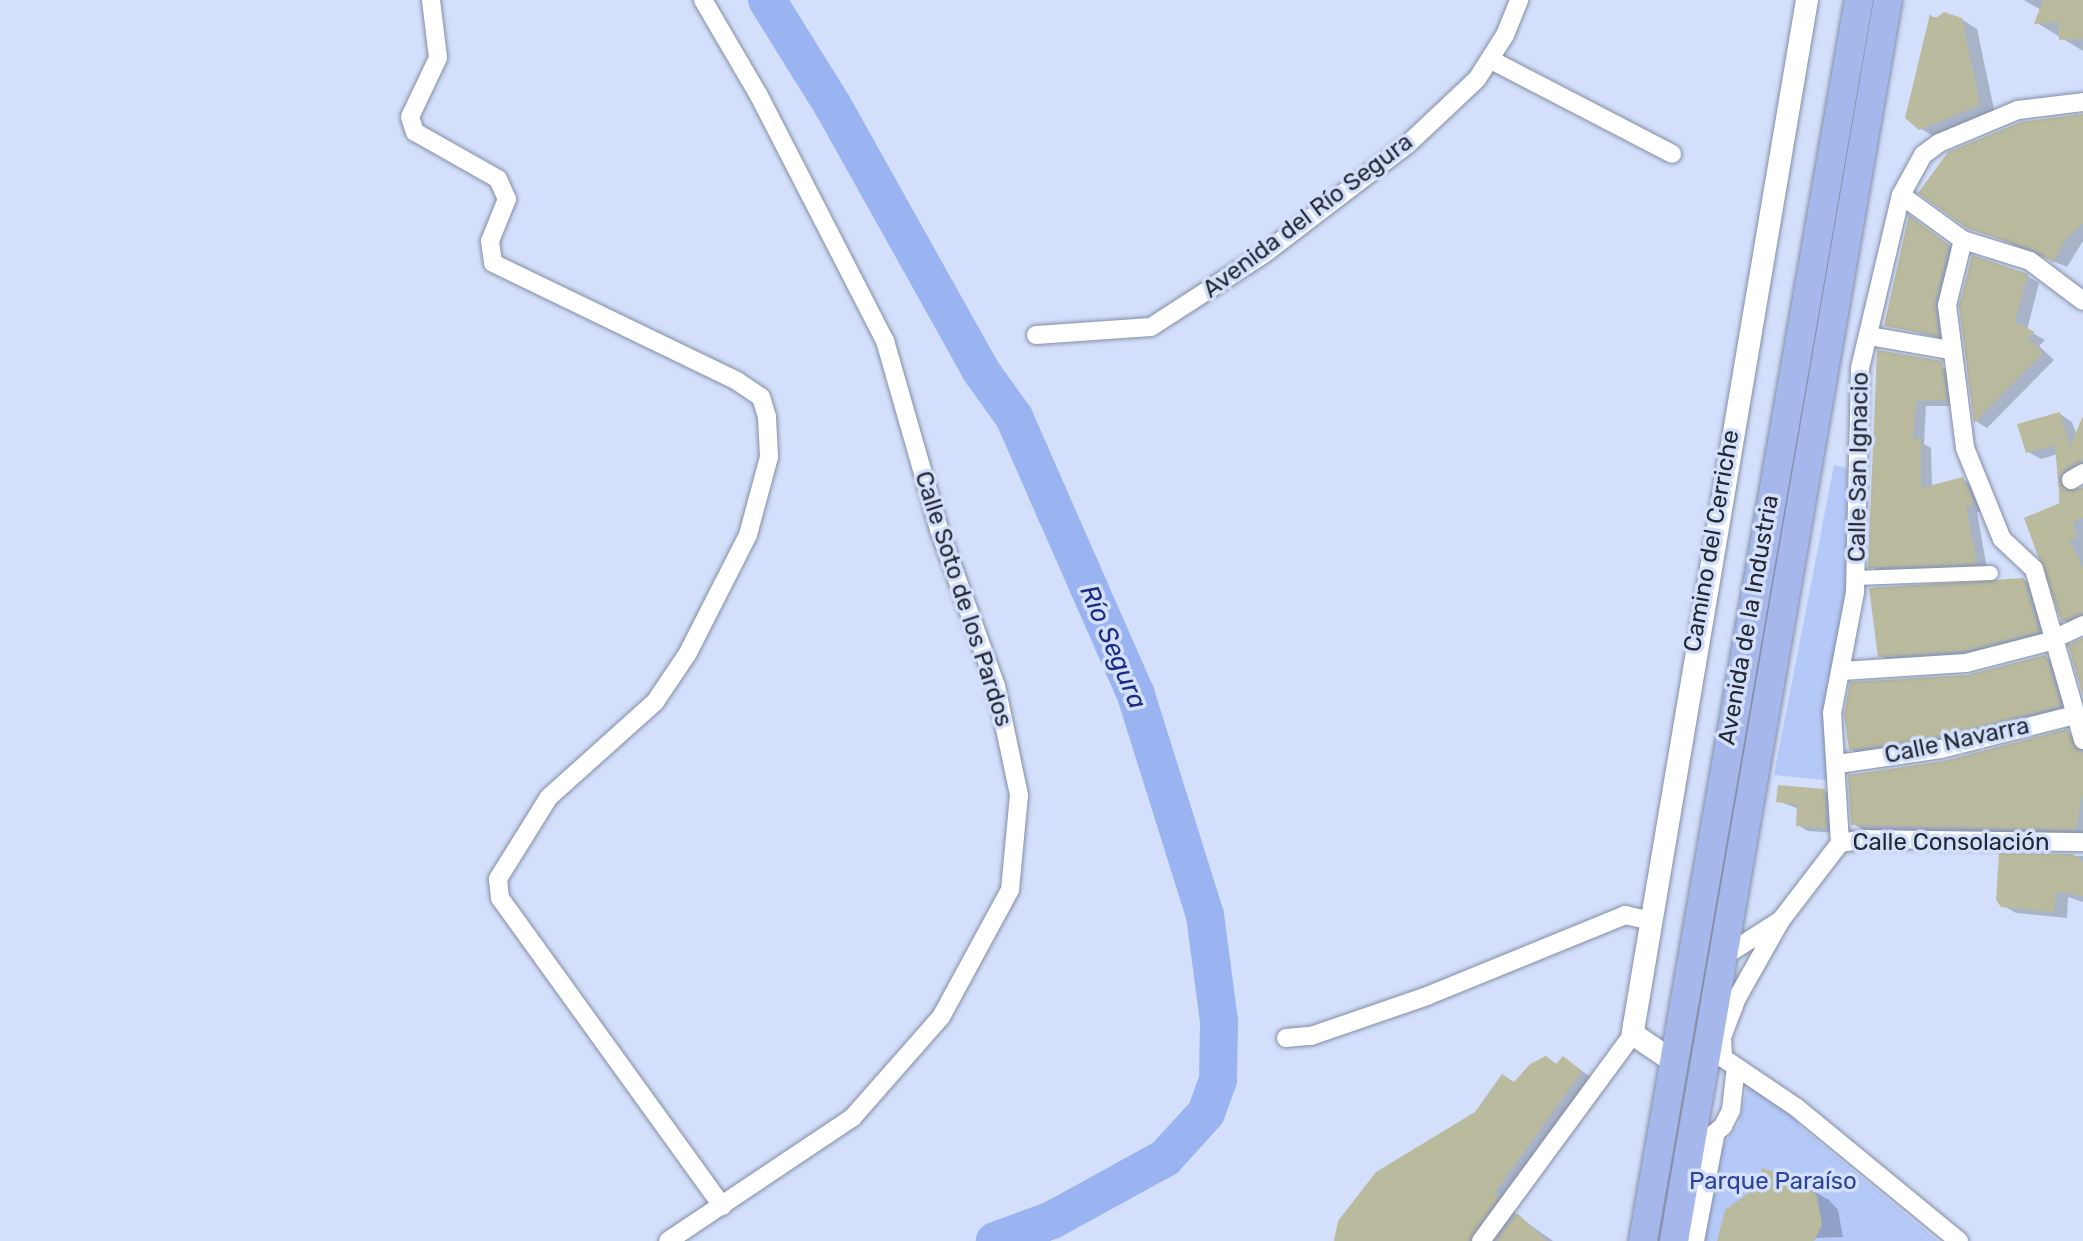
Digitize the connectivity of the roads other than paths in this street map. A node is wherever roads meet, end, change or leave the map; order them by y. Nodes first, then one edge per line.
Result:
1 (431, 0) edge
2 (703, 0) edge
3 (1519, 0) edge
4 (1807, 0) edge
5 (1859, 0) edge
6 (1888, 0) edge
7 (1491, 60) junction
8 (2083, 102) edge
9 (1672, 154) dead end
10 (1901, 195) junction
11 (1963, 240) junction
12 (2083, 301) edge
13 (1036, 335) dead end
14 (1869, 336) junction
15 (1949, 350) junction
16 (1991, 573) dead end
17 (1856, 578) junction
18 (2083, 625) edge
19 (2051, 639) junction
20 (1842, 671) junction
21 (2074, 715) junction
22 (2083, 740) edge
23 (1838, 764) junction
24 (2083, 842) edge
25 (1840, 843) junction
26 (1781, 920) junction
27 (1651, 921) junction
28 (1723, 957) junction
29 (1633, 1034) junction
30 (1286, 1038) dead end
31 (1722, 1059) junction
32 (1674, 1062) junction
33 (1702, 1142) junction
34 (722, 1206) junction
35 (668, 1241) edge
36 (1481, 1241) edge
37 (1643, 1241) edge
38 (1674, 1241) edge
39 (1695, 1241) edge
40 (1959, 1241) edge

1 - 34 street
2 - 34 street, Calle Soto de los Pardos
3 - 7 street, Avenida del Río Segura
4 - 27 street, Camino del Cerriche
5 - 32 main road, Avenida de la Industria
6 - 28 main road, Avenida de la Industria
7 - 9 street
7 - 13 street, Avenida del Río Segura
8 - 10 street, Calle San Ignacio
10 - 11 street
10 - 14 street, Calle San Ignacio
11 - 12 street
11 - 15 street
14 - 15 street
14 - 17 street, Calle San Ignacio
15 - 19 street
16 - 17 street
17 - 20 street, Calle San Ignacio
18 - 19 street
19 - 20 street
19 - 21 street
20 - 23 street, Calle San Ignacio
21 - 22 street
21 - 23 street, Calle Navarra
23 - 25 street, Calle San Ignacio
24 - 25 street, Calle Consolación
25 - 26 street, Calle Consolación
26 - 28 street, Calle Consolación
26 - 31 street
27 - 29 street, Camino del Cerriche
27 - 30 street
28 - 31 main road, Avenida de la Industria
29 - 32 street
29 - 36 street
31 - 32 street
31 - 33 main road, Avenida de la Industria
31 - 40 street
32 - 37 main road, Avenida de la Industria
33 - 38 main road, Avenida de la Industria
33 - 39 street
34 - 35 street, Calle Soto de los Pardos

